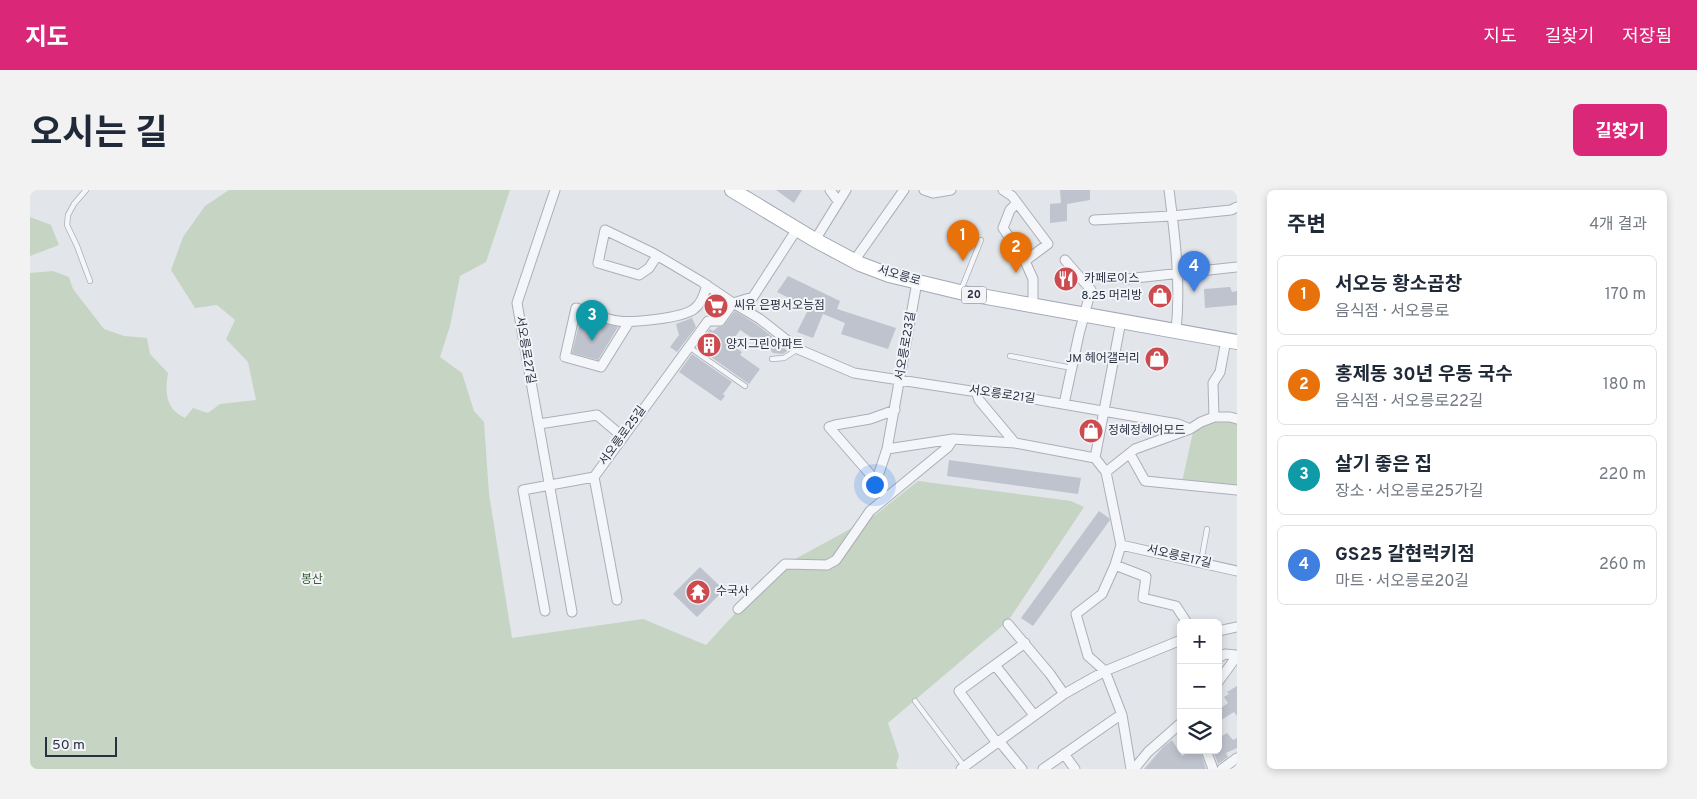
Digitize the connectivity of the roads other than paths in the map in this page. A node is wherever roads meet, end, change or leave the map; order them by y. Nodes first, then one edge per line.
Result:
1 (86, 190) edge
2 (555, 190) edge
3 (732, 190) edge
4 (830, 190) edge
5 (846, 190) edge
6 (904, 190) edge
7 (924, 190) edge
8 (952, 190) edge
9 (1003, 190) edge
10 (1169, 190) edge
11 (838, 201) junction
12 (1017, 203) junction
13 (1237, 207) edge
14 (1172, 216) junction
15 (1094, 220) dead end
16 (797, 230) junction
17 (815, 240) junction
18 (981, 240) dead end
19 (657, 256) junction
20 (1064, 260) dead end
21 (854, 261) junction
22 (1025, 261) junction
23 (1237, 267) edge
24 (1177, 273) junction
25 (1126, 279) dead end
26 (90, 281) dead end
27 (917, 282) junction
28 (707, 285) junction
29 (961, 292) junction
30 (733, 303) junction
31 (1032, 306) junction
32 (1084, 315) junction
33 (1121, 321) junction
34 (629, 322) junction
35 (1176, 331) junction
36 (1231, 340) edge
37 (689, 347) junction
38 (798, 349) junction
39 (1010, 356) dead end
40 (772, 358) dead end
41 (1072, 368) junction
42 (899, 379) junction
43 (745, 386) dead end
44 (976, 391) junction
45 (1064, 404) junction
46 (895, 410) junction
47 (1104, 411) junction
48 (1214, 417) junction
49 (1237, 419) edge
50 (538, 424) junction
51 (1190, 429) junction
52 (623, 437) junction
53 (953, 439) junction
54 (1015, 443) junction
55 (887, 449) junction
56 (1130, 454) junction
57 (1095, 458) junction
58 (1106, 472) junction
59 (594, 476) junction
60 (876, 482) junction
61 (549, 484) junction
62 (1237, 490) edge
63 (886, 498) junction
64 (1208, 529) dead end
65 (1122, 545) junction
66 (1201, 562) junction
67 (1115, 565) junction
68 (1237, 571) edge
69 (617, 600) dead end
70 (738, 609) dead end
71 (545, 611) dead end
72 (572, 612) dead end
73 (1184, 619) edge
74 (1008, 624) dead end
75 (1237, 627) edge
76 (1222, 630) edge
77 (1177, 642) edge
78 (1025, 643) junction
79 (1222, 656) edge
80 (1237, 656) edge
81 (996, 665) junction
82 (1105, 671) junction
83 (1222, 677) edge
84 (1064, 694) junction
85 (915, 702) dead end
86 (1122, 715) junction
87 (1034, 716) junction
88 (1177, 727) edge
89 (999, 741) junction
90 (1064, 754) junction
91 (1208, 754) edge
92 (1237, 758) edge
93 (963, 768) edge
94 (1022, 769) edge
95 (1043, 769) edge
96 (1074, 769) edge
97 (1132, 769) edge
98 (1214, 769) edge
99 (1222, 769) edge

1 - 26 lane
2 - 50 street, 서오릉로27길
3 - 16 main road, 서오릉로 / 20
4 - 11 street
5 - 11 street
6 - 21 street
7 - 8 street
9 - 12 street
10 - 14 street
11 - 17 street
12 - 22 street
12 - 22 street
13 - 14 street
14 - 15 street
14 - 24 street
16 - 17 main road, 서오릉로 / 20
16 - 30 street, 서오릉로25길
17 - 21 main road, 서오릉로 / 20
18 - 29 lane
19 - 19 street
19 - 28 street
20 - 32 street
21 - 27 main road, 서오릉로 / 20
22 - 31 street
23 - 24 street
24 - 25 street
24 - 35 street
27 - 29 main road, 서오릉로 / 20
27 - 42 street, 서오릉로23길
28 - 30 street
28 - 34 street
29 - 31 main road, 서오릉로 / 20
30 - 37 street, 서오릉로25길
30 - 38 street
31 - 32 main road, 서오릉로 / 20
32 - 33 main road, 서오릉로 / 20
32 - 41 street
33 - 35 main road, 서오릉로 / 20
33 - 47 street
34 - 34 street
35 - 36 main road, 서오릉로 / 20
36 - 48 street
37 - 43 lane
37 - 52 street, 서오릉로25길
38 - 40 lane
38 - 42 street
39 - 41 lane
41 - 45 street
42 - 44 street, 서오릉로21길
42 - 46 street, 서오릉로23길
44 - 45 street, 서오릉로21길
44 - 54 street
45 - 47 street, 서오릉로21길
46 - 55 street, 서오릉로23길
46 - 60 street
47 - 51 street, 서오릉로21길
47 - 57 street
48 - 49 street
48 - 51 street
50 - 52 street
50 - 61 street, 서오릉로27길
51 - 56 street
52 - 59 street, 서오릉로25길
53 - 54 street
53 - 55 street
53 - 63 street
54 - 57 street
55 - 60 street, 서오릉로23길
56 - 58 street
56 - 62 street
57 - 58 street
58 - 65 street
59 - 61 street
59 - 69 street, 서오릉로25길
60 - 63 street
61 - 71 street
61 - 72 street, 서오릉로27길
63 - 70 street
64 - 66 lane
65 - 66 street, 서오릉로17길
65 - 67 street
66 - 68 street, 서오릉로17길
67 - 73 street
67 - 82 street
74 - 78 street
75 - 76 street
77 - 82 street
78 - 81 street
78 - 84 street
79 - 80 street
80 - 83 street
81 - 87 street
81 - 89 street
82 - 84 street
82 - 86 street
84 - 87 street
85 - 93 lane
86 - 90 street
86 - 97 street
87 - 89 street
88 - 97 street
89 - 93 street
89 - 94 street
90 - 95 street
90 - 96 street
91 - 98 street
92 - 99 street

